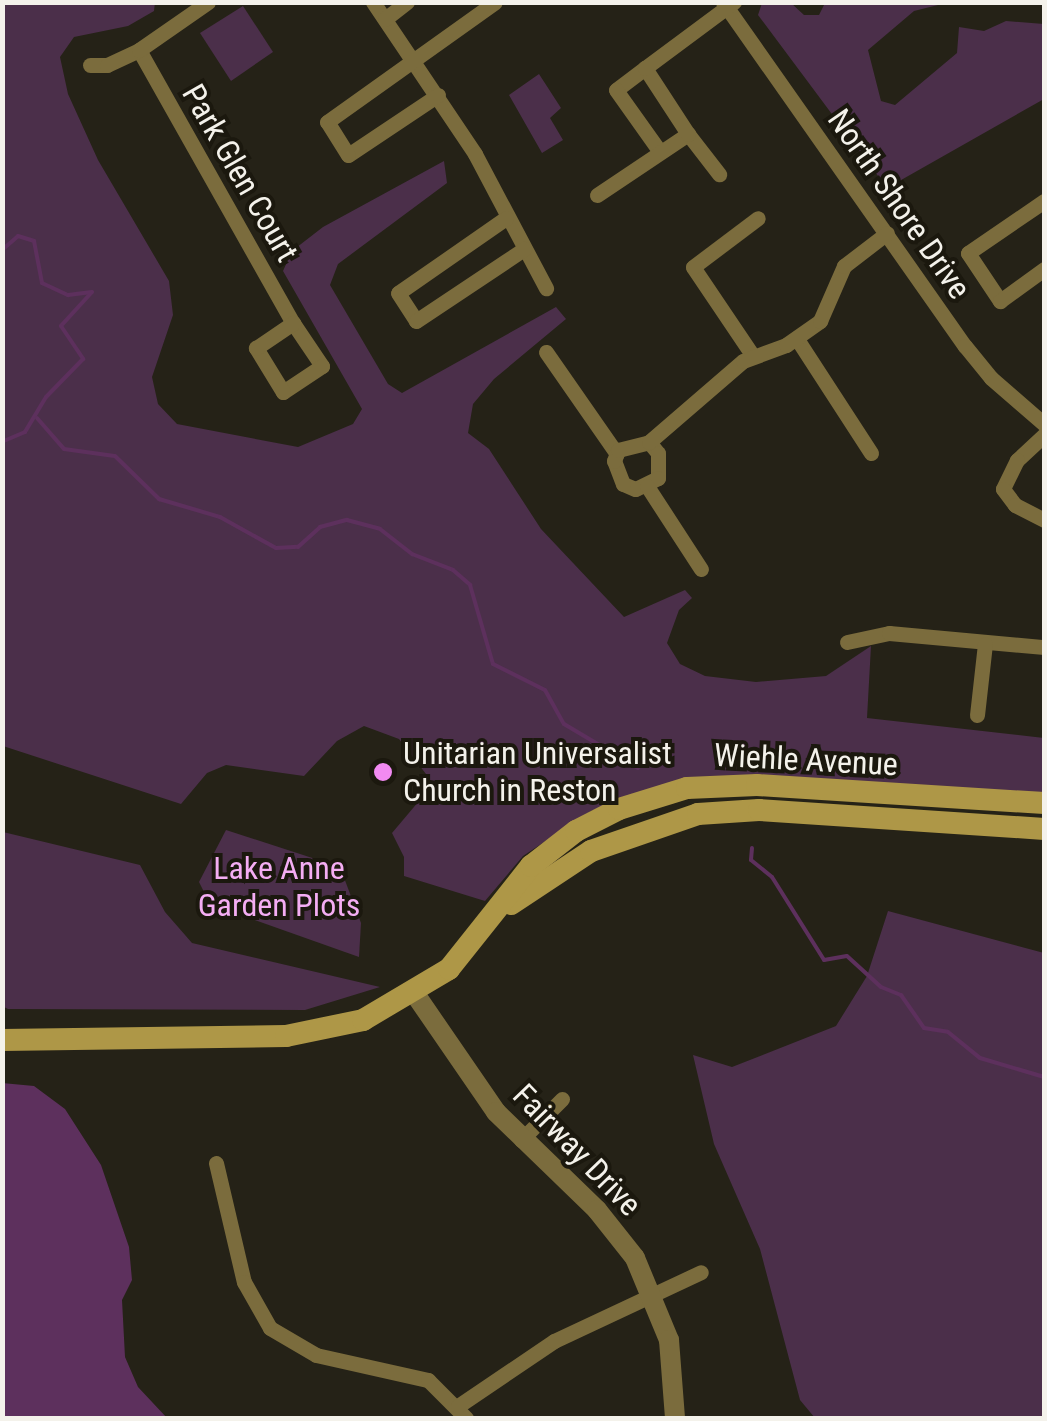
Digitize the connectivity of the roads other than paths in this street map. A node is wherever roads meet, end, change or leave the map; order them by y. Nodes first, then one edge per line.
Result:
1 (208, 2) edge
2 (374, 2) edge
3 (407, 2) edge
4 (494, 2) edge
5 (728, 4) edge
6 (386, 20) junction
7 (139, 50) junction
8 (415, 62) junction
9 (90, 64) dead end
10 (645, 68) junction
11 (438, 95) junction
12 (688, 134) junction
13 (660, 152) junction
14 (719, 174) dead end
15 (597, 195) dead end
16 (1044, 202) edge
17 (506, 218) junction
18 (758, 218) dead end
19 (887, 233) junction
20 (524, 250) junction
21 (1044, 270) edge
22 (546, 288) dead end
23 (293, 324) junction
24 (796, 339) junction
25 (546, 352) dead end
26 (754, 356) junction
27 (1044, 424) edge
28 (1044, 434) edge
29 (649, 442) junction
30 (871, 452) dead end
31 (617, 454) junction
32 (647, 486) junction
33 (1044, 520) edge
34 (701, 569) dead end
35 (847, 642) dead end
36 (985, 644) junction
37 (1044, 647) edge
38 (978, 715) dead end
39 (1044, 803) edge
40 (1044, 829) edge
41 (492, 918) junction
42 (415, 994) junction
43 (2, 1040) edge
44 (562, 1099) dead end
45 (521, 1140) junction
46 (216, 1163) dead end
47 (701, 1272) dead end
48 (653, 1293) junction
49 (462, 1412) edge
50 (675, 1418) edge

1 - 7 street
2 - 6 street
3 - 6 street
4 - 8 street
5 - 10 street
5 - 19 street, North Shore Drive
6 - 8 street
7 - 9 street
7 - 23 street, Park Glen Court
8 - 11 street
8 - 11 street
10 - 12 street
10 - 13 street
11 - 17 street
12 - 13 street
12 - 14 street
13 - 15 street
16 - 21 street
17 - 20 street
17 - 20 street
18 - 26 street
19 - 24 street
19 - 27 street, North Shore Drive
20 - 22 street
23 - 23 street, Park Glen Court
24 - 26 street
24 - 30 street
25 - 31 street
26 - 29 street
28 - 33 street
29 - 31 street
29 - 32 street
31 - 32 street
32 - 34 street
35 - 36 street
36 - 37 street
36 - 38 street
39 - 41 main road, Wiehle Avenue
40 - 41 main road, Wiehle Avenue
41 - 42 main road, Wiehle Avenue
42 - 43 main road, Wiehle Avenue
42 - 45 street, Fairway Drive
44 - 45 street
45 - 48 street, Fairway Drive
46 - 49 street
47 - 48 street
48 - 49 street
48 - 50 street, Fairway Drive

